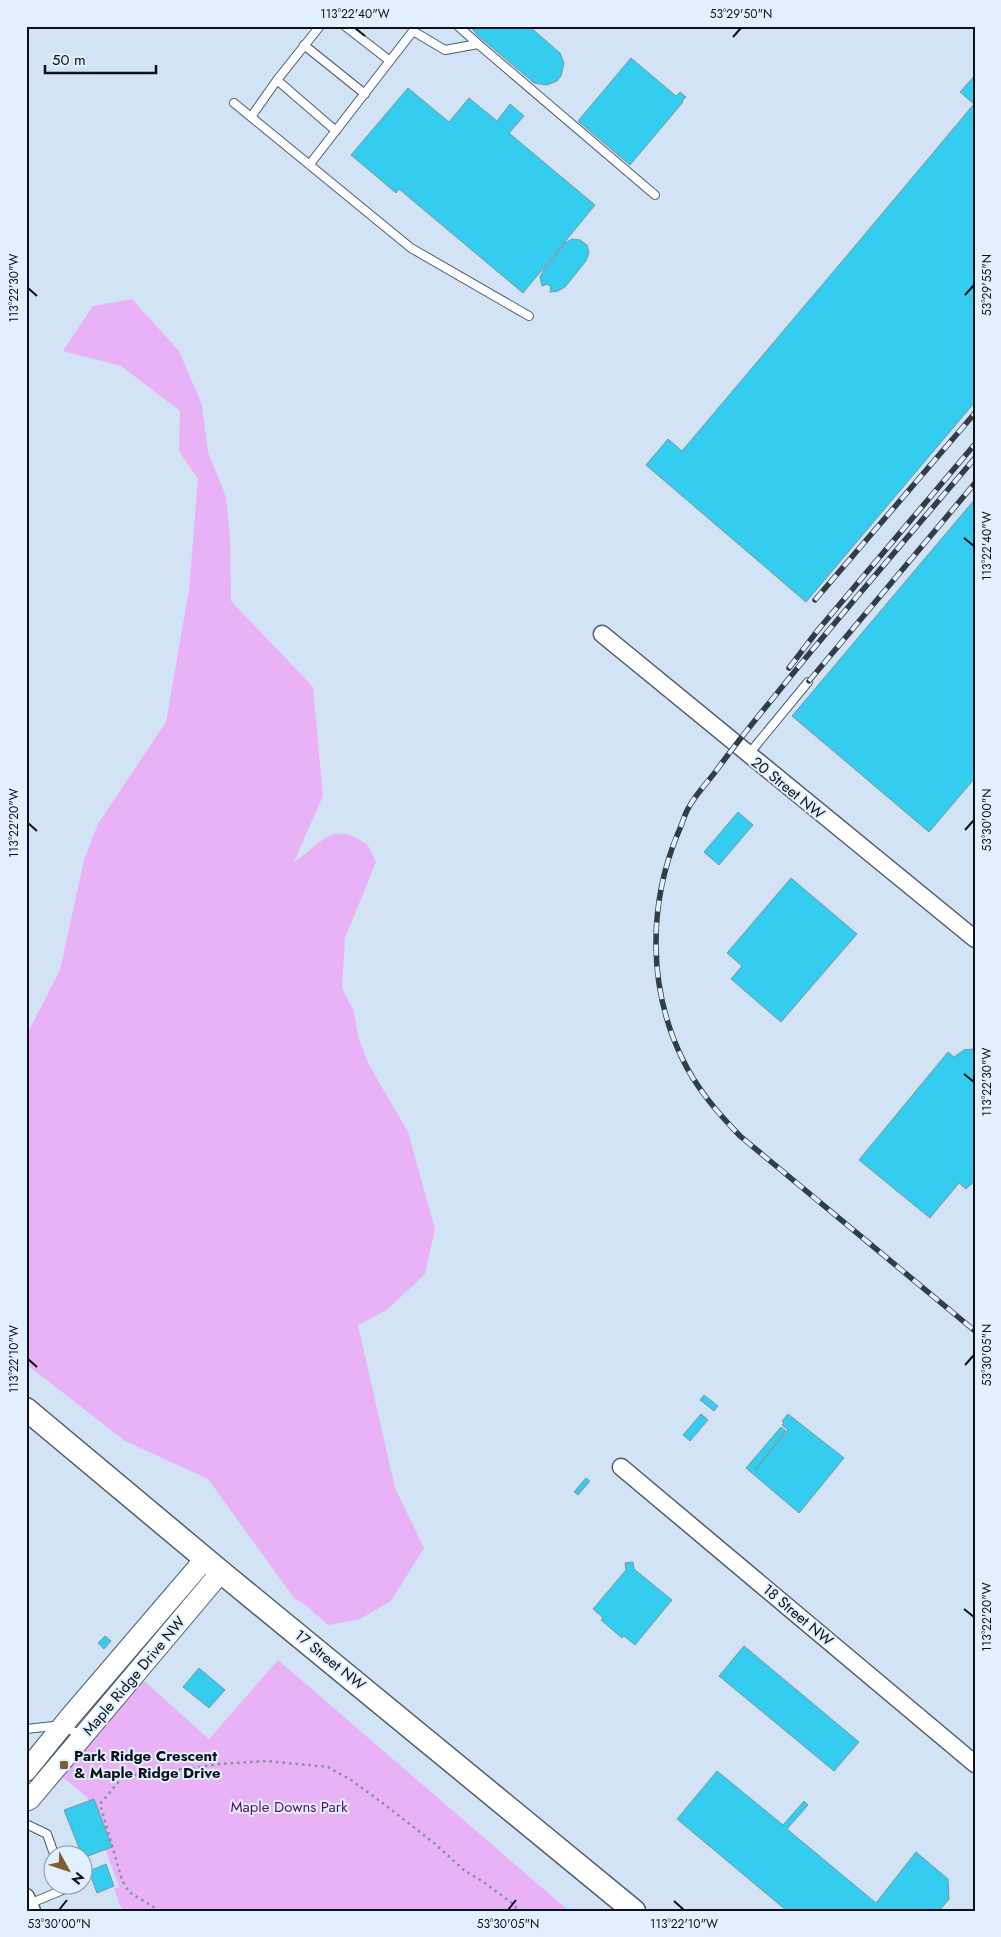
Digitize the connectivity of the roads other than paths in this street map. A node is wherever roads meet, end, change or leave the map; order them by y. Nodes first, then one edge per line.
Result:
1 (320, 26) edge
2 (345, 26) edge
3 (458, 26) edge
4 (410, 29) edge
5 (478, 44) junction
6 (304, 46) junction
7 (390, 61) junction
8 (277, 80) junction
9 (365, 94) junction
10 (234, 103) dead end
11 (251, 116) junction
12 (336, 131) junction
13 (310, 164) junction
14 (654, 195) dead end
15 (529, 316) dead end
16 (602, 634) dead end
17 (808, 682) dead end
18 (748, 756) junction
19 (975, 940) edge
20 (26, 1409) edge
21 (621, 1467) dead end
22 (213, 1565) junction
23 (63, 1725) junction
24 (26, 1728) edge
25 (82, 1737) junction
26 (975, 1764) edge
27 (26, 1771) edge
28 (26, 1801) edge
29 (26, 1824) edge
30 (50, 1844) edge
31 (53, 1894) edge
32 (29, 1904) edge
33 (634, 1911) edge

1 - 6 lane
2 - 7 lane
3 - 5 lane
4 - 5 lane
4 - 7 lane
5 - 14 lane
6 - 8 lane
6 - 9 lane
7 - 9 lane
8 - 11 lane
8 - 12 lane
9 - 12 lane
10 - 11 lane
11 - 13 lane
12 - 13 lane
13 - 15 lane
16 - 18 street, 20 Street NW
17 - 18 lane
18 - 19 street, 20 Street NW
20 - 22 main road, 17 Street NW
21 - 26 street, 18 Street NW
22 - 23 street, Maple Ridge Drive NW
22 - 25 street, Maple Ridge Drive NW
22 - 33 main road, 17 Street NW
23 - 24 lane
23 - 25 lane
23 - 27 street, Maple Ridge Drive NW
25 - 28 street, Maple Ridge Drive NW
29 - 30 lane
31 - 32 lane

